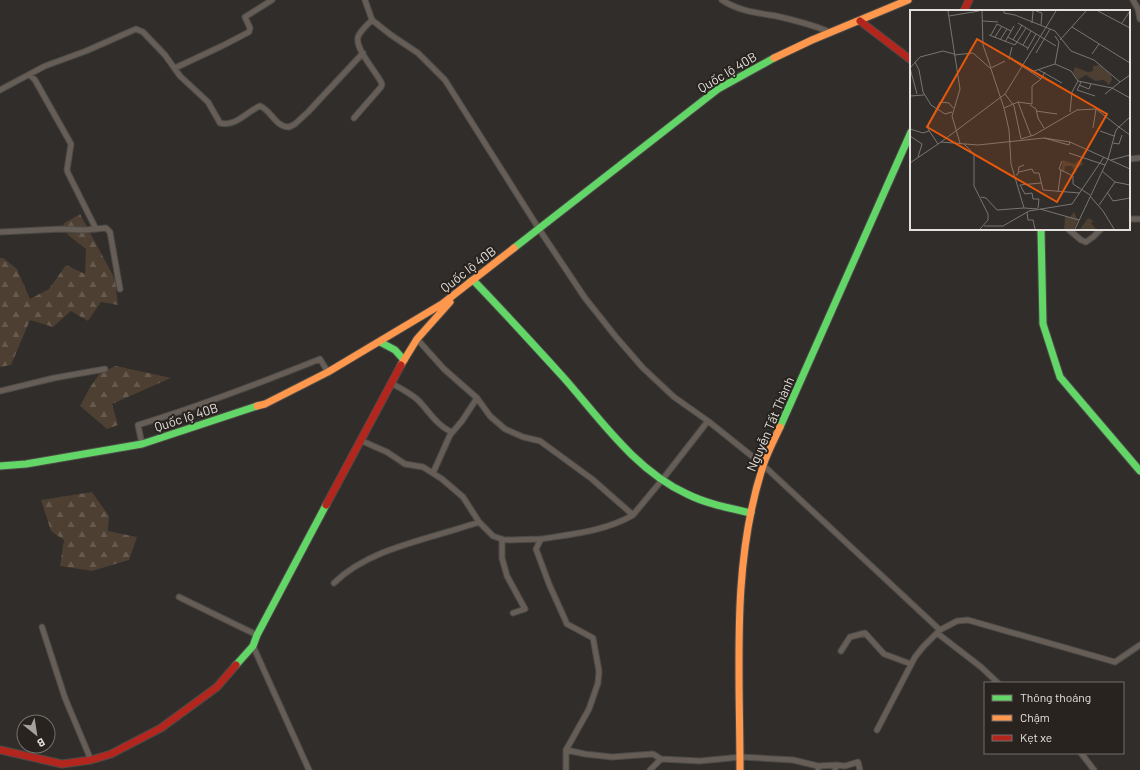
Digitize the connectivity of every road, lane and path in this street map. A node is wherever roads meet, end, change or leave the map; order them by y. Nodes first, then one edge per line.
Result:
1 (272, 0) edge
2 (365, 0) edge
3 (722, 0) edge
4 (908, 0) edge
5 (969, 0) edge
6 (1133, 0) edge
7 (964, 10) edge
8 (1140, 19) edge
9 (372, 20) junction
10 (860, 21) junction
11 (830, 32) junction
12 (363, 53) junction
13 (910, 59) edge
14 (175, 68) junction
15 (30, 74) junction
16 (0, 90) edge
17 (354, 118) dead end
18 (910, 134) edge
19 (1140, 158) edge
20 (1130, 159) edge
21 (96, 228) junction
22 (539, 229) junction
23 (1041, 230) edge
24 (1069, 230) edge
25 (1100, 230) edge
26 (0, 232) edge
27 (473, 280) junction
28 (120, 290) dead end
29 (417, 339) junction
30 (380, 342) junction
31 (404, 360) junction
32 (105, 369) dead end
33 (328, 372) junction
34 (392, 383) junction
35 (0, 391) edge
36 (477, 398) junction
37 (708, 421) junction
38 (452, 432) junction
39 (362, 441) junction
40 (142, 444) junction
41 (763, 465) junction
42 (0, 466) edge
43 (1140, 471) edge
44 (433, 473) junction
45 (662, 480) junction
46 (751, 513) junction
47 (633, 515) junction
48 (479, 522) junction
49 (502, 539) junction
50 (541, 539) junction
51 (334, 583) dead end
52 (179, 597) dead end
53 (513, 613) dead end
54 (42, 627) dead end
55 (938, 631) junction
56 (257, 635) junction
57 (1140, 645) edge
58 (252, 646) junction
59 (841, 650) dead end
60 (911, 664) junction
61 (997, 682) edge
62 (877, 730) dead end
63 (0, 750) edge
64 (566, 750) junction
65 (1082, 754) edge
66 (741, 757) junction
67 (661, 759) junction
68 (91, 760) junction
69 (818, 768) edge
70 (836, 768) edge
71 (309, 770) edge
72 (566, 770) edge
73 (650, 770) edge
74 (740, 770) edge
75 (860, 770) edge
76 (1094, 770) edge

1 - 14 street
2 - 9 street
3 - 11 street
4 - 10 main road, Quốc lộ 40B
5 - 7 main road
6 - 8 street
9 - 12 street
9 - 22 street
10 - 11 main road, Quốc lộ 40B
10 - 13 main road
11 - 22 main road, Quốc lộ 40B
12 - 14 street
12 - 17 street
14 - 15 street
15 - 16 street
15 - 21 street
18 - 41 main road, Nguyễn Tất Thành
19 - 20 street
21 - 26 street
21 - 28 street
22 - 27 main road, Quốc lộ 40B
22 - 37 street
23 - 43 main road
24 - 25 street
27 - 29 main road
27 - 30 main road, Quốc lộ 40B
27 - 45 main road
29 - 31 main road
29 - 36 street
30 - 31 main road
30 - 33 main road, Quốc lộ 40B
31 - 34 main road
32 - 35 street
33 - 40 main road, Quốc lộ 40B
33 - 40 street
34 - 38 street
34 - 39 main road
36 - 38 street
36 - 47 street
37 - 41 street
37 - 45 street
38 - 44 street
39 - 44 street
39 - 56 main road
40 - 42 main road, Quốc lộ 40B
41 - 46 main road, Nguyễn Tất Thành
41 - 55 street
44 - 48 street
45 - 46 main road
45 - 47 street
46 - 66 main road, Nguyễn Tất Thành
47 - 50 street
48 - 49 street
48 - 51 street
49 - 50 street
49 - 53 street
50 - 64 street
52 - 56 street
54 - 68 street
55 - 57 street
55 - 60 street
55 - 61 street
56 - 58 main road
58 - 68 main road
58 - 71 street
59 - 60 street
60 - 62 street
63 - 68 main road
64 - 67 street
64 - 72 street
65 - 76 street
66 - 67 street
66 - 69 street
66 - 74 main road, Nguyễn Tất Thành
67 - 73 street
69 - 70 street
70 - 75 street

